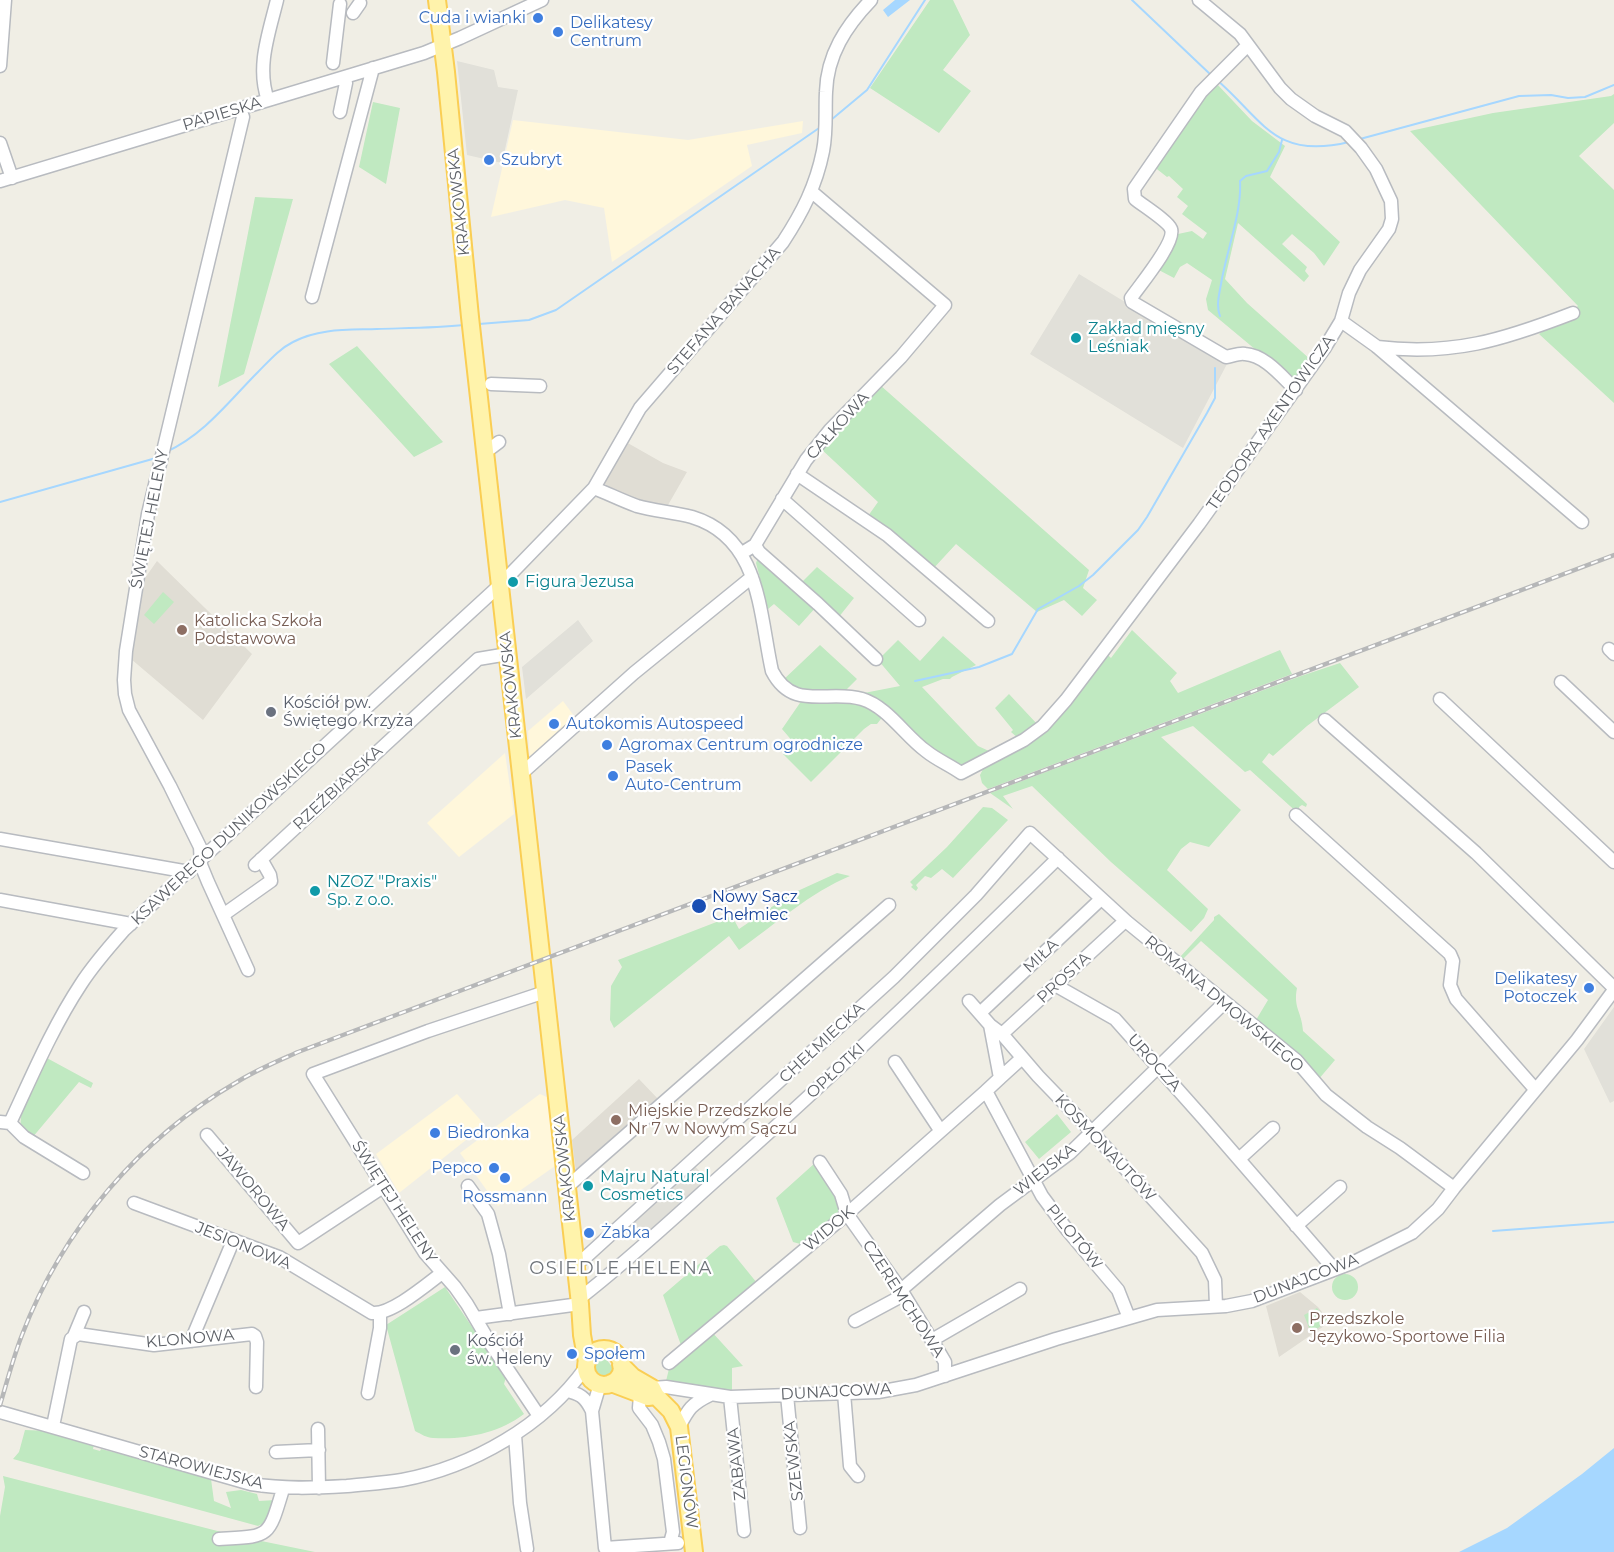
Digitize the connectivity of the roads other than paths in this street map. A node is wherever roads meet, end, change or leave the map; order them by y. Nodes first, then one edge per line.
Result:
1 (5, 0) edge
2 (277, 0) edge
3 (437, 0) edge
4 (540, 0) edge
5 (871, 0) edge
6 (1199, 0) edge
7 (340, 4) dead end
8 (443, 45) junction
9 (1248, 45) junction
10 (333, 63) dead end
11 (0, 66) edge
12 (373, 68) junction
13 (346, 83) dead end
14 (268, 100) junction
15 (240, 109) junction
16 (340, 112) dead end
17 (0, 143) edge
18 (6, 180) edge
19 (812, 192) junction
20 (312, 297) dead end
21 (1573, 313) dead end
22 (1341, 321) junction
23 (1376, 346) junction
24 (491, 384) dead end
25 (540, 386) dead end
26 (1296, 390) junction
27 (797, 474) junction
28 (594, 488) junction
29 (782, 499) junction
30 (1582, 522) dead end
31 (755, 545) junction
32 (742, 553) junction
33 (752, 578) junction
34 (500, 585) junction
35 (919, 621) dead end
36 (988, 621) dead end
37 (508, 654) junction
38 (876, 660) dead end
39 (1561, 682) dead end
40 (1440, 699) dead end
41 (1325, 720) dead end
42 (1614, 732) edge
43 (521, 774) junction
44 (1296, 815) dead end
45 (1030, 833) joint
46 (0, 839) edge
47 (1058, 858) junction
48 (202, 861) junction
49 (1614, 862) edge
50 (189, 872) junction
51 (1101, 899) junction
52 (0, 900) edge
53 (889, 905) dead end
54 (223, 915) junction
55 (1125, 921) junction
56 (131, 924) junction
57 (248, 970) dead end
58 (1055, 985) junction
59 (1614, 989) edge
60 (545, 992) junction
61 (969, 1001) dead end
62 (1224, 1003) junction
63 (980, 1013) junction
64 (990, 1025) junction
65 (1002, 1034) junction
66 (1022, 1058) junction
67 (895, 1062) dead end
68 (1158, 1068) junction
69 (1000, 1078) junction
70 (1535, 1089) junction
71 (986, 1091) junction
72 (5, 1123) edge
73 (1273, 1128) dead end
74 (940, 1130) junction
75 (1091, 1131) junction
76 (207, 1135) dead end
77 (1239, 1159) junction
78 (820, 1162) dead end
79 (83, 1173) dead end
80 (1033, 1180) junction
81 (468, 1186) dead end
82 (383, 1187) junction
83 (567, 1187) junction
84 (1340, 1187) dead end
85 (1454, 1188) junction
86 (134, 1203) dead end
87 (847, 1214) junction
88 (1296, 1226) junction
89 (233, 1241) junction
90 (298, 1243) junction
91 (279, 1257) junction
92 (576, 1264) junction
93 (1334, 1269) junction
94 (442, 1273) junction
95 (1020, 1289) dead end
96 (901, 1290) junction
97 (580, 1301) junction
98 (1216, 1306) junction
99 (84, 1312) dead end
100 (380, 1314) junction
101 (510, 1314) junction
102 (476, 1318) junction
103 (1129, 1318) junction
104 (855, 1321) dead end
105 (582, 1325) junction
106 (74, 1336) junction
107 (932, 1340) junction
108 (191, 1341) junction
109 (605, 1350) junction
110 (669, 1363) dead end
111 (621, 1365) junction
112 (595, 1375) junction
113 (945, 1376) junction
114 (256, 1387) dead end
115 (368, 1393) dead end
116 (650, 1393) junction
117 (844, 1393) junction
118 (567, 1394) junction
119 (710, 1395) junction
120 (787, 1395) junction
121 (730, 1397) junction
122 (592, 1411) junction
123 (0, 1412) edge
124 (539, 1416) junction
125 (53, 1426) junction
126 (679, 1427) junction
127 (318, 1429) dead end
128 (515, 1435) junction
129 (319, 1450) junction
130 (276, 1452) dead end
131 (858, 1476) dead end
132 (319, 1488) junction
133 (283, 1489) junction
134 (800, 1528) dead end
135 (744, 1531) dead end
136 (219, 1539) dead end
137 (684, 1546) edge
138 (527, 1549) dead end

1 - 11 street
2 - 14 street
3 - 8 main road, KRAKOWSKA
4 - 8 street, PAPIESKA
5 - 19 street, STEFANA BANACHA
6 - 9 street, TEODORA AXENTOWICZA
7 - 10 street
8 - 12 street, PAPIESKA
8 - 34 main road, KRAKOWSKA
9 - 22 street, TEODORA AXENTOWICZA
9 - 26 street
12 - 14 street, PAPIESKA
12 - 20 street
13 - 16 street
14 - 15 street, PAPIESKA
15 - 18 street, PAPIESKA
15 - 48 street, ŚWIĘTEJ HELENY
17 - 18 street
19 - 27 street, CAŁKOWA
19 - 28 street, STEFANA BANACHA
21 - 23 street
22 - 23 street
22 - 26 street, TEODORA AXENTOWICZA
23 - 30 street
24 - 25 street
26 - 33 street, TEODORA AXENTOWICZA
27 - 29 street, CAŁKOWA
27 - 36 street
28 - 32 street
28 - 34 street, STEFANA BANACHA
29 - 31 street, CAŁKOWA
29 - 35 street
31 - 32 street, CAŁKOWA
31 - 38 street
32 - 33 street
33 - 43 street
34 - 37 main road, KRAKOWSKA
34 - 48 street, KSAWEREGO DUNIKOWSKIEGO
37 - 43 main road, KRAKOWSKA
37 - 54 street, RZEŹBIARSKA
39 - 42 street
40 - 49 street
41 - 59 street
43 - 60 main road, KRAKOWSKA
44 - 70 street
45 - 47 street, ROMANA DMOWSKIEGO
45 - 92 street, CHEŁMIECKA
46 - 50 street
47 - 51 street, ROMANA DMOWSKIEGO
47 - 97 street, OPŁOTKI
48 - 50 street, KSAWEREGO DUNIKOWSKIEGO
48 - 54 street, ŚWIĘTEJ HELENY
50 - 56 street, KSAWEREGO DUNIKOWSKIEGO
51 - 55 street, ROMANA DMOWSKIEGO
51 - 63 street, MIŁA
52 - 56 street
53 - 83 street
54 - 57 street, ŚWIĘTEJ HELENY
55 - 58 street, PROSTA
55 - 62 street, ROMANA DMOWSKIEGO
56 - 72 street, KSAWEREGO DUNIKOWSKIEGO
58 - 65 street, PROSTA
58 - 68 street, UROCZA
59 - 70 street, DUNAJCOWA
60 - 82 street, ŚWIĘTEJ HELENY
60 - 83 main road, KRAKOWSKA
61 - 63 street, KOSMONAUTÓW
62 - 68 street, WIEJSKA
62 - 85 street, ROMANA DMOWSKIEGO
63 - 64 street, KOSMONAUTÓW
64 - 65 street, KOSMONAUTÓW
64 - 69 street
65 - 66 street, KOSMONAUTÓW
66 - 69 street
66 - 75 street, KOSMONAUTÓW
67 - 74 street
68 - 75 street, WIEJSKA
68 - 77 street, UROCZA
69 - 71 street
70 - 85 street, DUNAJCOWA
71 - 74 street, WIDOK
71 - 80 street, PILOTÓW
72 - 79 street
73 - 77 street
74 - 87 street, WIDOK
75 - 80 street, WIEJSKA
75 - 98 street, KOSMONAUTÓW
76 - 90 street, JAWOROWA
77 - 88 street, UROCZA
78 - 87 street, CZEREMCHOWA
80 - 96 street, WIEJSKA
80 - 103 street, PILOTÓW
81 - 101 street
82 - 90 street, JAWOROWA
82 - 94 street, ŚWIĘTEJ HELENY
83 - 92 main road, KRAKOWSKA
84 - 88 street
85 - 93 street, DUNAJCOWA
86 - 89 street, JESIONOWA
87 - 96 street, CZEREMCHOWA
87 - 110 street, WIDOK
88 - 93 street, UROCZA
89 - 91 street, JESIONOWA
89 - 108 street
90 - 91 street, JAWOROWA
91 - 100 street, JESIONOWA
92 - 97 main road, KRAKOWSKA
93 - 98 street, DUNAJCOWA
94 - 100 street
94 - 102 street, ŚWIĘTEJ HELENY
95 - 107 street
96 - 104 street, WIEJSKA
96 - 107 street, CZEREMCHOWA
97 - 101 street
97 - 105 main road, KRAKOWSKA
98 - 103 street, DUNAJCOWA
99 - 106 street
100 - 115 street
101 - 102 street
102 - 124 street, ŚWIĘTEJ HELENY
103 - 113 street, DUNAJCOWA
105 - 109 main road
105 - 112 main road, KRAKOWSKA
106 - 108 street, KLONOWA
106 - 125 street
107 - 113 street, CZEREMCHOWA
108 - 114 street, KLONOWA
109 - 111 main road
109 - 112 main road
111 - 112 main road
111 - 116 main road
112 - 116 main road, LEGIONÓW
112 - 118 street, STAROWIEJSKA
112 - 122 street, KRAKOWSKA
113 - 117 street, DUNAJCOWA
116 - 119 street, DUNAJCOWA
116 - 126 main road, LEGIONÓW
116 - 137 street
117 - 120 street, DUNAJCOWA
117 - 131 street
118 - 122 street
118 - 124 street, STAROWIEJSKA
119 - 121 street, DUNAJCOWA
119 - 126 street
120 - 121 street, DUNAJCOWA
120 - 134 street, SZEWSKA
121 - 135 street, ZABAWA
122 - 137 street, KRAKOWSKA
123 - 125 street, STAROWIEJSKA
124 - 128 street, STAROWIEJSKA
125 - 133 street, STAROWIEJSKA
126 - 137 main road, LEGIONÓW
127 - 129 street
128 - 132 street, STAROWIEJSKA
128 - 138 street
129 - 130 street
129 - 132 street
132 - 133 street, STAROWIEJSKA
133 - 136 street

